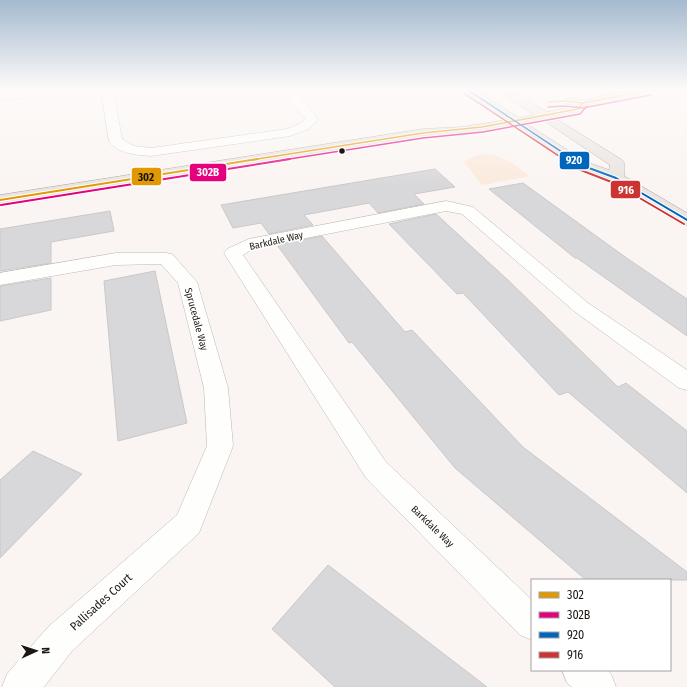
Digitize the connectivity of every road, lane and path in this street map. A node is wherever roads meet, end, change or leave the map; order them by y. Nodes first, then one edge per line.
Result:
1 (113, 122) edge
2 (309, 122) edge
3 (437, 122) edge
4 (516, 122) joint
5 (555, 122) edge
6 (423, 133) junction
7 (616, 178) junction
8 (0, 200) edge
9 (687, 220) edge
10 (0, 279) edge
11 (687, 382) edge
12 (188, 524) joint
13 (531, 622) edge
14 (581, 671) edge
15 (20, 687) edge
16 (598, 687) edge

1 - 2 street
3 - 6 main road
4 - 6 main road
4 - 7 main road
5 - 7 main road
6 - 8 main road
7 - 9 main road
10 - 12 street, Sprucedale Way
11 - 13 street, Barkdale Way
12 - 15 street, Pallisades Court
14 - 16 street

